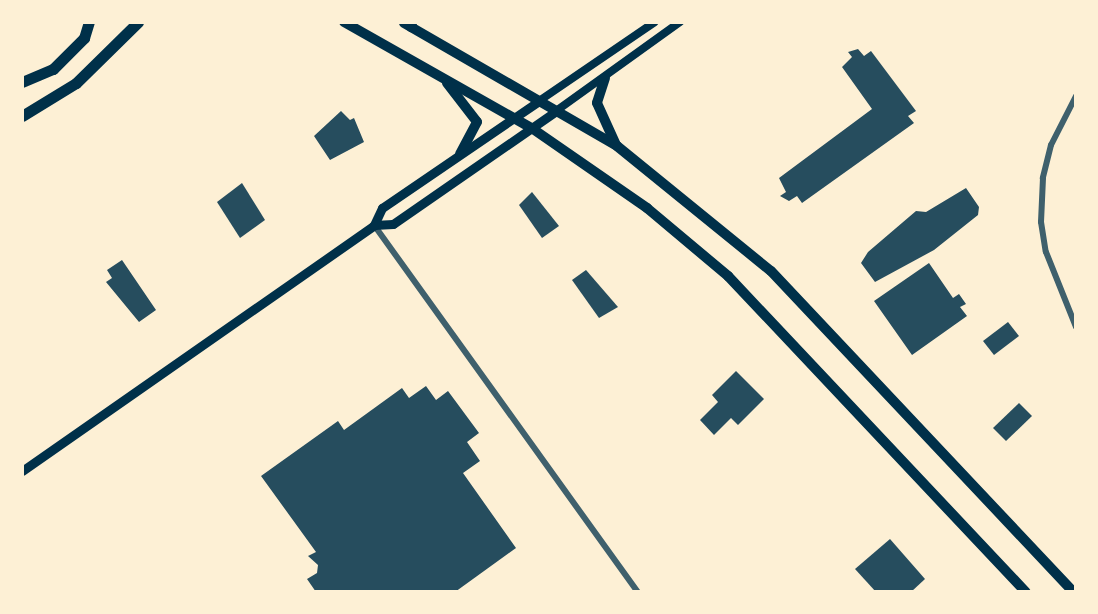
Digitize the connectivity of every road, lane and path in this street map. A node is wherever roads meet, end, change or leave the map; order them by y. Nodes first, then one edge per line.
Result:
1 (89, 22) edge
2 (138, 22) edge
3 (344, 22) edge
4 (655, 22) edge
5 (680, 22) edge
6 (407, 23) edge
7 (437, 73) junction
8 (605, 78) junction
9 (22, 82) edge
10 (1076, 96) edge
11 (539, 101) junction
12 (556, 111) junction
13 (22, 116) edge
14 (515, 118) junction
15 (533, 129) junction
16 (617, 146) junction
17 (460, 154) junction
18 (374, 225) junction
19 (1076, 327) edge
20 (22, 471) edge
21 (638, 592) edge
22 (1026, 592) edge
23 (1074, 592) edge

1 - 9 highway
2 - 13 highway
3 - 7 highway
4 - 11 main road
5 - 8 main road
6 - 11 highway
7 - 14 highway
7 - 17 highway
8 - 12 main road
8 - 16 highway
10 - 19 street
11 - 12 highway
11 - 14 main road
12 - 15 main road
12 - 16 highway
14 - 15 highway
14 - 17 main road
15 - 18 main road
15 - 22 highway
16 - 23 highway
17 - 18 main road
18 - 20 main road
18 - 21 street

